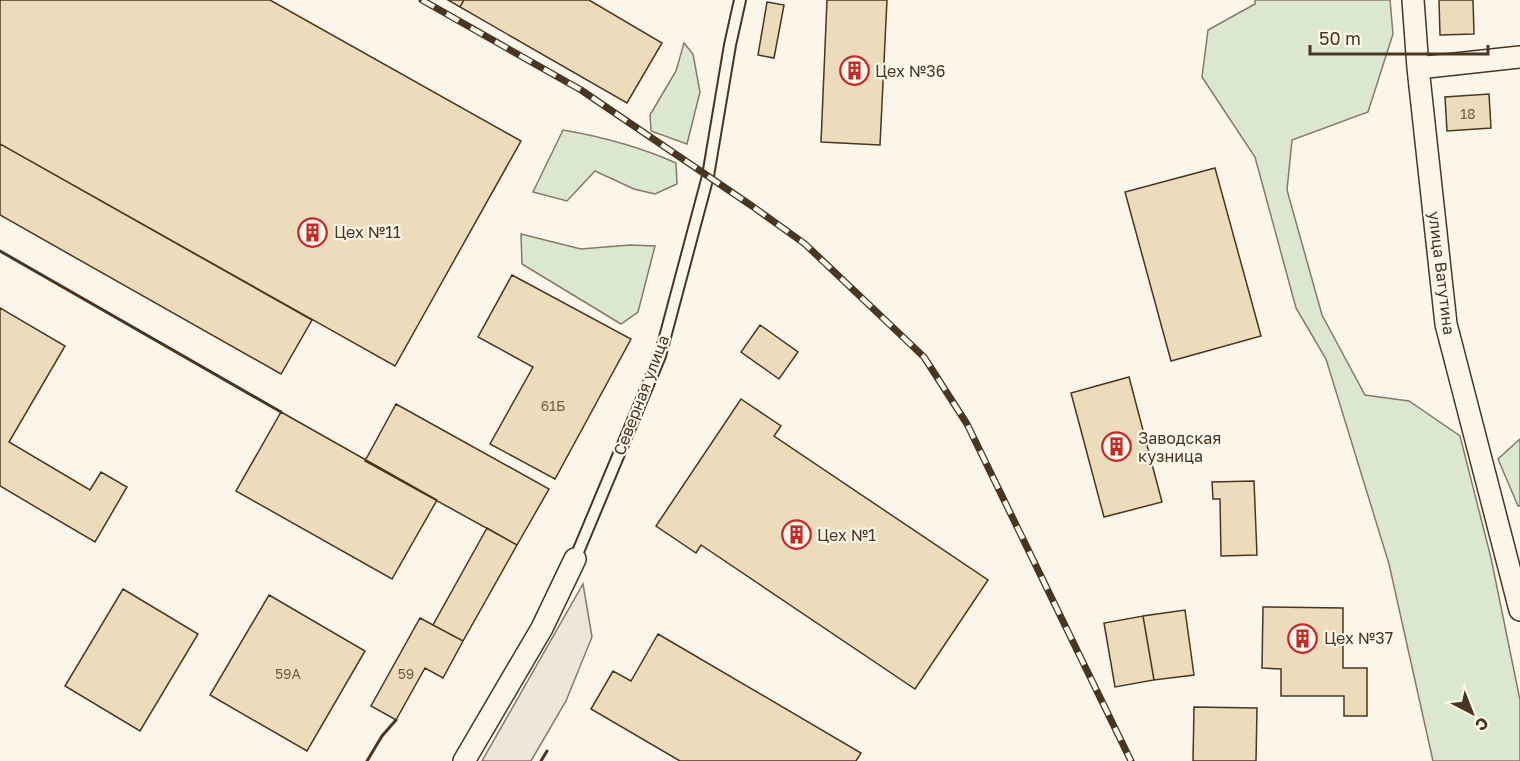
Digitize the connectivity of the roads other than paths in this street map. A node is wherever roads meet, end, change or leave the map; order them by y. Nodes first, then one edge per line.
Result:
1 (740, 0) edge
2 (1413, 0) edge
3 (1520, 57) edge
4 (1418, 68) junction
5 (575, 559) joint
6 (1520, 610) edge
7 (464, 761) edge

1 - 5 lane, Северная улица
2 - 4 street, улица Ватутина
3 - 4 street
4 - 6 street, улица Ватутина
5 - 7 street, Северная улица

